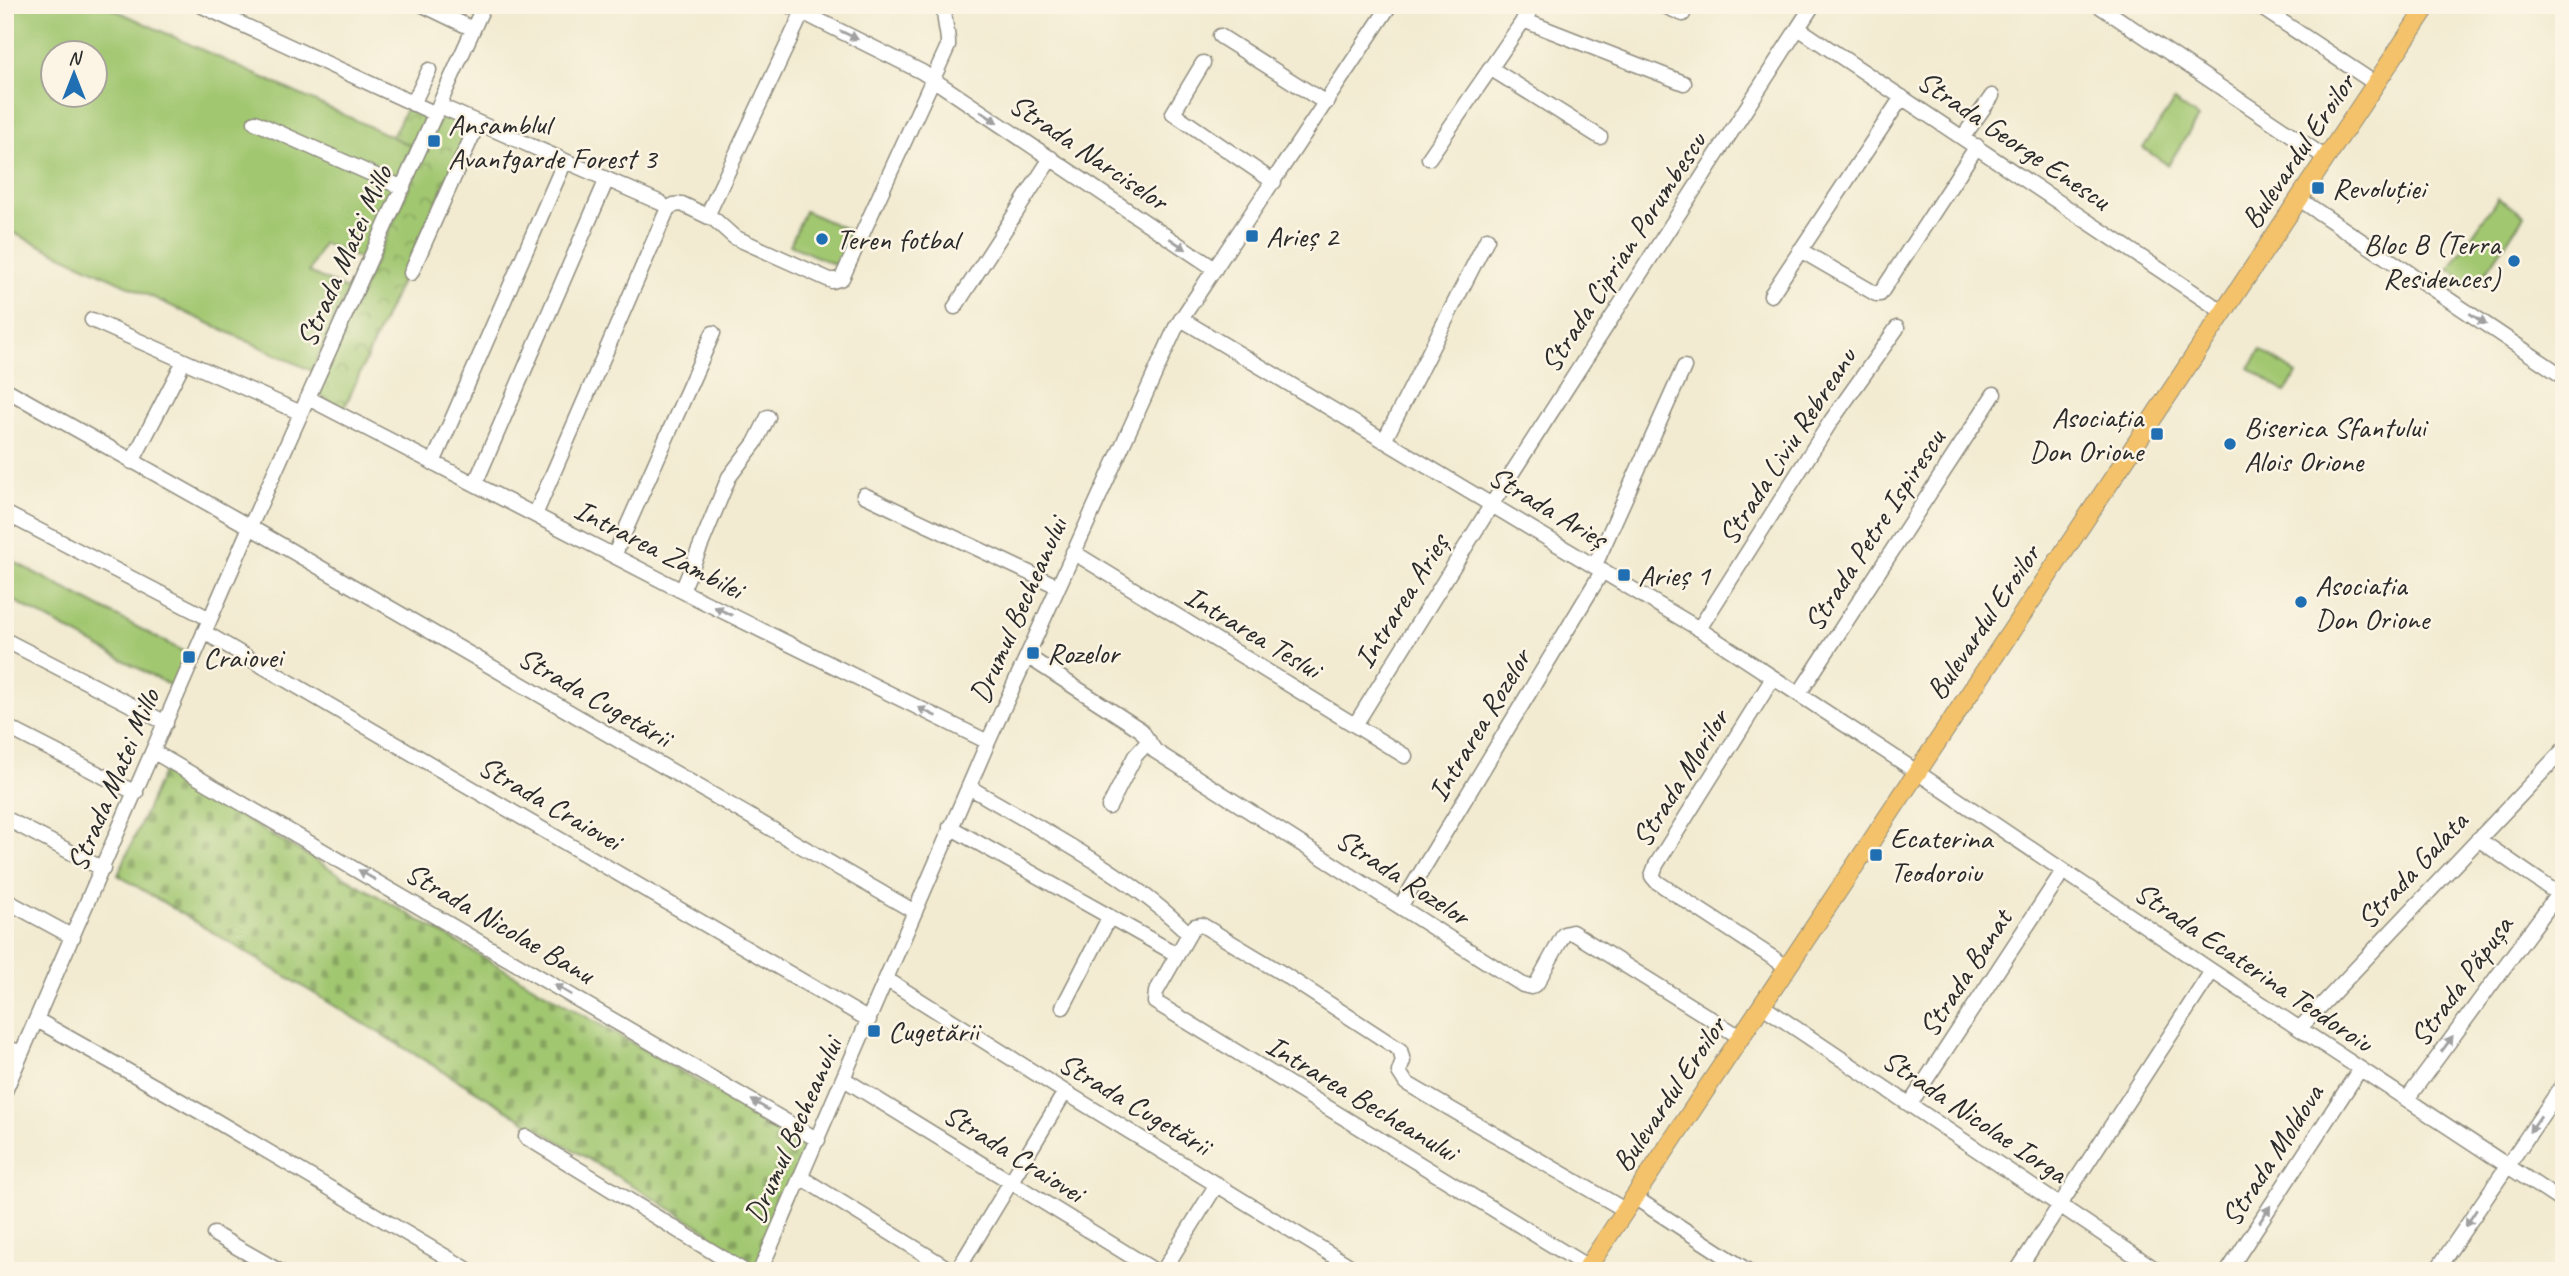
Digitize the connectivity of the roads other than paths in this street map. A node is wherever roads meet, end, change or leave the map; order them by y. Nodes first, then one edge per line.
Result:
1 (200, 5) edge
2 (423, 5) edge
3 (484, 5) edge
4 (788, 5) edge
5 (945, 5) edge
6 (1390, 5) edge
7 (1534, 5) edge
8 (1662, 5) edge
9 (1813, 5) edge
10 (2098, 5) edge
11 (2257, 5) edge
12 (2428, 5) edge
13 (805, 9) edge
14 (1682, 14) dead end
15 (1523, 20) junction
16 (1798, 27) junction
17 (473, 29) junction
18 (1220, 36) dead end
19 (1203, 63) dead end
20 (1490, 68) junction
21 (429, 70) dead end
22 (932, 80) junction
23 (1684, 83) dead end
24 (2376, 84) junction
25 (1992, 96) dead end
26 (1902, 97) junction
27 (1326, 103) junction
28 (413, 104) junction
29 (438, 110) junction
30 (256, 122) dead end
31 (478, 123) junction
32 (1600, 137) dead end
33 (1963, 137) junction
34 (1977, 146) junction
35 (1051, 158) junction
36 (1429, 158) dead end
37 (2326, 158) junction
38 (565, 161) junction
39 (607, 179) junction
40 (1274, 182) junction
41 (403, 188) junction
42 (2299, 199) junction
43 (664, 206) junction
44 (707, 216) junction
45 (1487, 239) dead end
46 (1800, 250) junction
47 (1215, 269) junction
48 (411, 273) dead end
49 (1771, 295) dead end
50 (955, 307) dead end
51 (2223, 312) junction
52 (1181, 319) junction
53 (92, 320) dead end
54 (1896, 328) dead end
55 (713, 333) dead end
56 (1684, 367) dead end
57 (180, 369) dead end
58 (2564, 377) edge
59 (5, 389) edge
60 (1994, 394) dead end
61 (308, 398) junction
62 (301, 413) junction
63 (768, 417) dead end
64 (1384, 441) junction
65 (132, 462) junction
66 (433, 463) junction
67 (475, 484) junction
68 (864, 495) dead end
69 (1492, 504) junction
70 (728, 505) dead end
71 (5, 513) edge
72 (535, 515) junction
73 (250, 527) junction
74 (1073, 552) junction
75 (614, 556) junction
76 (1599, 568) junction
77 (1057, 586) junction
78 (685, 593) junction
79 (207, 626) junction
80 (1699, 629) junction
81 (5, 640) edge
82 (1027, 656) junction
83 (1773, 678) junction
84 (1799, 694) junction
85 (166, 723) junction
86 (1355, 725) junction
87 (5, 726) edge
88 (1149, 741) junction
89 (988, 742) junction
90 (2564, 749) edge
91 (153, 752) junction
92 (1405, 756) dead end
93 (1917, 772) junction
94 (969, 787) junction
95 (136, 793) junction
96 (1109, 807) dead end
97 (5, 818) edge
98 (950, 827) junction
99 (2478, 839) junction
100 (103, 869) junction
101 (2063, 871) junction
102 (2561, 896) edge
103 (5, 900) edge
104 (1400, 907) junction
105 (915, 912) junction
106 (1109, 918) junction
107 (1189, 934) junction
108 (73, 937) junction
109 (1177, 954) junction
110 (1787, 967) junction
111 (2213, 971) junction
112 (886, 979) junction
113 (1761, 1005) junction
114 (1063, 1007) dead end
115 (37, 1020) junction
116 (869, 1020) junction
117 (2300, 1028) junction
118 (1740, 1037) junction
119 (5, 1048) edge
120 (22, 1052) junction
121 (2360, 1069) junction
122 (845, 1079) junction
123 (2564, 1083) edge
124 (5, 1091) edge
125 (1065, 1092) junction
126 (2407, 1099) junction
127 (1910, 1104) junction
128 (526, 1137) dead end
129 (818, 1140) junction
130 (2506, 1165) junction
131 (802, 1178) junction
132 (1010, 1181) junction
133 (1217, 1184) junction
134 (2564, 1203) edge
135 (1630, 1204) junction
136 (2061, 1204) junction
137 (214, 1234) dead end
138 (763, 1269) edge
139 (1586, 1269) edge
140 (279, 1271) edge
141 (470, 1271) edge
142 (744, 1271) edge
143 (952, 1271) edge
144 (957, 1271) edge
145 (1155, 1271) edge
146 (1163, 1271) edge
147 (1358, 1271) edge
148 (1748, 1271) edge
149 (2017, 1271) edge
150 (2158, 1271) edge
151 (2228, 1271) edge
152 (2436, 1271) edge

1 - 28 street
2 - 17 street
3 - 17 street, Strada Matei Millo
4 - 13 street, Strada Narciselor
5 - 22 street
6 - 27 street, Drumul Becheanului
7 - 15 street
8 - 14 street
9 - 16 street
10 - 37 street
11 - 24 street
12 - 24 main road, Bulevardul Eroilor
13 -> 22 street, Strada Narciselor
13 - 44 street
15 - 20 street
15 - 23 street
16 - 26 street, Strada George Enescu
16 - 69 street, Strada Ciprian Porumbescu
17 - 29 street, Strada Matei Millo
18 - 27 street
19 - 40 street
20 - 32 street
20 - 36 street
21 - 28 street
22 -> 35 street, Strada Narciselor
22 - 44 street
24 - 37 main road, Bulevardul Eroilor
25 - 33 street
26 - 33 street, Strada George Enescu
26 - 46 street
27 - 40 street, Drumul Becheanului
28 - 29 street
29 - 31 street
29 - 41 street, Strada Matei Millo
30 - 41 street
31 - 38 street
31 - 48 street
33 - 34 street, Strada George Enescu
34 - 46 street
34 - 51 street, Strada George Enescu
35 -> 47 street, Strada Narciselor
35 - 50 street
37 - 42 main road, Bulevardul Eroilor
38 - 39 street
38 - 66 street
39 - 43 street
39 - 67 street
40 - 47 street, Drumul Becheanului
41 - 61 street, Strada Matei Millo
42 - 51 main road, Bulevardul Eroilor
42 -> 58 street
43 - 44 street
43 - 72 street
45 - 64 street
46 - 49 street
47 - 52 street, Drumul Becheanului
51 - 93 main road, Bulevardul Eroilor
52 - 64 street, Strada Arieș
52 - 74 street, Drumul Becheanului
53 - 62 street
54 - 80 street, Strada Liviu Rebreanu
55 - 75 street
56 - 76 street, Intrarea Rozelor
57 - 65 street
59 - 65 street
60 - 84 street, Strada Petre Ispirescu
61 - 62 street, Strada Matei Millo
61 - 66 street, Intrarea Zambilei
62 - 73 street, Strada Matei Millo
63 - 78 street
64 - 69 street, Strada Arieș
65 - 73 street
66 - 67 street, Intrarea Zambilei
67 - 72 street, Intrarea Zambilei
68 - 77 street
69 - 76 street, Strada Arieș
69 - 86 street, Intrarea Arieș
70 - 78 street
71 - 79 street, Strada Craiovei
72 - 75 street, Intrarea Zambilei
73 - 79 street, Strada Matei Millo
73 - 105 street, Strada Cugetării
74 - 77 street, Drumul Becheanului
74 - 86 street, Intrarea Teslui
75 - 78 street, Intrarea Zambilei
76 - 80 street, Strada Arieș
76 - 104 street, Intrarea Rozelor
77 - 82 street, Drumul Becheanului
89 -> 78 street, Intrarea Zambilei
79 - 85 street, Strada Matei Millo
79 - 116 street, Strada Craiovei
80 - 83 street, Strada Arieș
81 - 85 street
82 - 88 street, Strada Rozelor
82 - 89 street, Drumul Becheanului
83 - 84 street, Strada Arieș
83 - 110 street, Strada Morilor
84 - 93 street, Strada Arieș
85 - 91 street, Strada Matei Millo
86 - 92 street, Intrarea Teslui
87 - 95 street
88 - 96 street
88 - 104 street, Strada Rozelor
89 - 94 street, Drumul Becheanului
90 - 99 street, Strada Galata
91 - 95 street, Strada Matei Millo
129 -> 91 street, Strada Nicolae Banu
93 - 101 street, Strada Ecaterina Teodoroiu
93 - 110 main road, Bulevardul Eroilor
94 - 98 street, Drumul Becheanului
94 - 107 street
95 - 100 street, Strada Matei Millo
97 - 100 street
98 - 105 street, Drumul Becheanului
98 - 106 street
99 - 102 street
99 - 117 street, Strada Galata
100 - 108 street, Strada Matei Millo
101 - 111 street, Strada Ecaterina Teodoroiu
101 - 127 street, Strada Banat
126 -> 102 street, Strada Păpușa
103 - 108 street
104 - 118 street, Strada Rozelor
105 - 112 street, Drumul Becheanului
106 - 109 street
106 - 114 street
107 - 109 street, Intrarea Becheanului
107 - 135 street
108 - 115 street, Strada Matei Millo
109 - 139 street, Intrarea Becheanului
110 - 113 main road, Bulevardul Eroilor
111 - 117 street, Strada Ecaterina Teodoroiu
111 - 136 street
112 - 116 street, Drumul Becheanului
112 - 125 street, Strada Cugetării
113 - 118 main road, Bulevardul Eroilor
113 - 127 street, Strada Nicolae Iorga
115 - 120 street, Strada Matei Millo
115 - 141 street
116 - 122 street, Drumul Becheanului
117 - 121 street, Strada Ecaterina Teodoroiu
118 - 135 main road, Bulevardul Eroilor
119 - 120 street
120 - 124 street, Strada Matei Millo
121 - 126 street, Strada Ecaterina Teodoroiu
151 -> 121 street, Strada Moldova
122 - 129 street, Drumul Becheanului
122 - 132 street, Strada Craiovei
123 -> 130 street
125 - 132 street
125 - 133 street, Strada Cugetării
126 - 130 street, Strada Ecaterina Teodoroiu
127 - 136 street, Strada Nicolae Iorga
128 - 142 street
129 - 131 street, Drumul Becheanului
130 - 134 street, Strada Ecaterina Teodoroiu
130 -> 152 street
131 - 138 street, Drumul Becheanului
131 - 143 street
132 - 144 street
132 - 145 street, Strada Craiovei
133 - 146 street
133 - 147 street, Strada Cugetării
135 - 139 main road, Bulevardul Eroilor
135 - 148 street
136 - 149 street
136 - 150 street, Strada Nicolae Iorga
137 - 140 street

